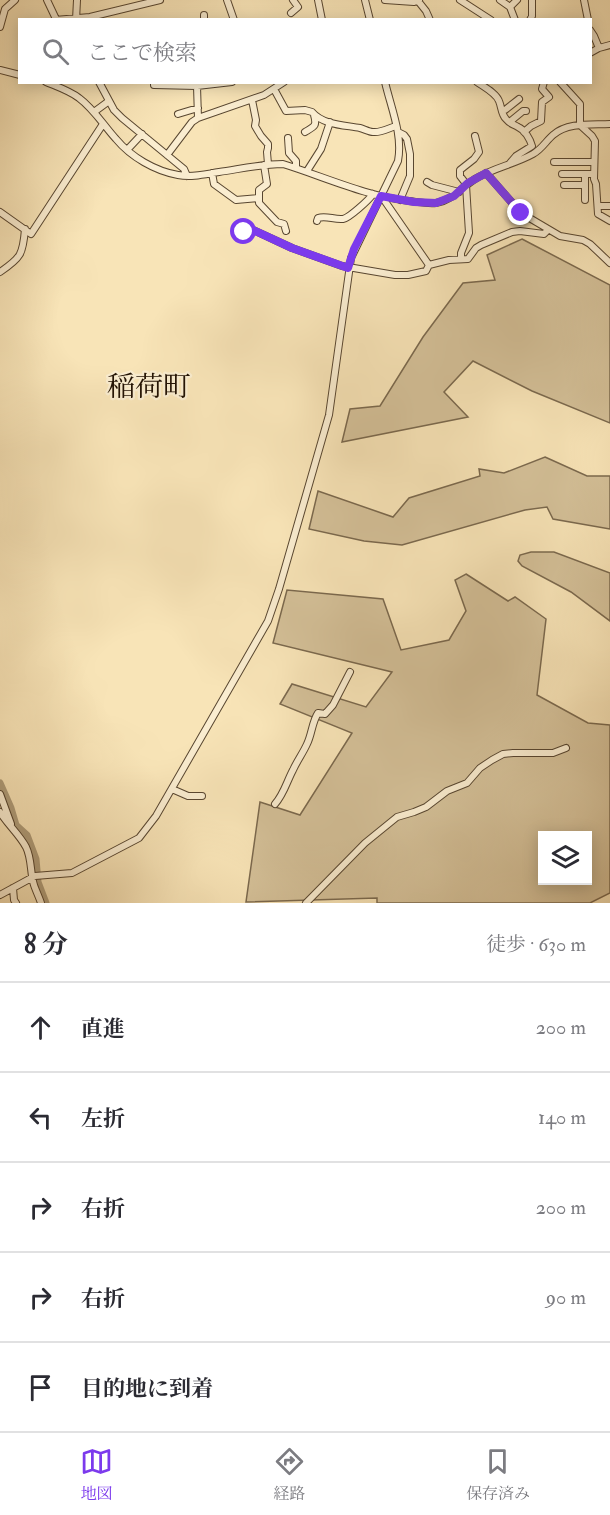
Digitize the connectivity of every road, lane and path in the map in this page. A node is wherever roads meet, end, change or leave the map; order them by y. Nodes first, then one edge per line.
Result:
1 (15, 0) edge
2 (47, 0) edge
3 (77, 0) edge
4 (160, 0) edge
5 (227, 0) edge
6 (293, 0) edge
7 (318, 0) edge
8 (365, 0) edge
9 (385, 0) edge
10 (460, 0) edge
11 (500, 0) edge
12 (517, 0) edge
13 (532, 0) edge
14 (584, 0) edge
15 (418, 1) edge
16 (510, 7) junction
17 (291, 13) dead end
18 (55, 18) edge
19 (76, 18) edge
20 (96, 18) edge
21 (233, 18) edge
22 (322, 18) edge
23 (370, 18) edge
24 (429, 18) edge
25 (488, 18) edge
26 (514, 18) edge
27 (531, 18) edge
28 (588, 18) edge
29 (0, 27) edge
30 (592, 33) edge
31 (610, 45) edge
32 (598, 48) junction
33 (592, 52) edge
34 (0, 70) edge
35 (18, 74) edge
36 (51, 84) edge
37 (100, 84) edge
38 (154, 84) edge
39 (214, 84) edge
40 (386, 84) edge
41 (482, 84) edge
42 (543, 84) edge
43 (562, 84) edge
44 (197, 86) junction
45 (274, 86) edge
46 (502, 99) dead end
47 (519, 99) dead end
48 (252, 100) junction
49 (109, 101) junction
50 (198, 108) junction
51 (505, 110) junction
52 (526, 111) dead end
53 (94, 112) junction
54 (178, 114) dead end
55 (314, 115) junction
56 (198, 118) junction
57 (330, 122) junction
58 (103, 123) junction
59 (514, 123) junction
60 (610, 123) edge
61 (580, 125) junction
62 (397, 129) junction
63 (305, 132) dead end
64 (524, 132) junction
65 (142, 134) junction
66 (475, 136) dead end
67 (288, 138) dead end
68 (127, 150) junction
69 (167, 155) junction
70 (554, 162) dead end
71 (594, 162) junction
72 (509, 164) junction
73 (266, 165) junction
74 (296, 168) junction
75 (306, 171) junction
76 (212, 173) junction
77 (486, 173) junction
78 (561, 174) dead end
79 (585, 174) junction
80 (594, 174) junction
81 (187, 176) junction
82 (427, 182) dead end
83 (467, 185) junction
84 (564, 185) dead end
85 (585, 185) junction
86 (459, 192) junction
87 (374, 194) junction
88 (381, 196) junction
89 (258, 198) junction
90 (400, 200) junction
91 (585, 200) dead end
92 (598, 206) junction
93 (610, 206) edge
94 (0, 212) edge
95 (317, 221) dead end
96 (610, 221) edge
97 (25, 229) junction
98 (548, 230) junction
99 (286, 231) dead end
100 (244, 232) dead end
101 (461, 259) junction
102 (610, 263) edge
103 (429, 265) junction
104 (348, 268) junction
105 (0, 272) edge
106 (350, 672) dead end
107 (566, 748) dead end
108 (172, 789) junction
109 (0, 794) edge
110 (202, 796) dead end
111 (275, 804) dead end
112 (0, 812) edge
113 (13, 828) junction
114 (33, 878) junction
115 (13, 888) junction
116 (0, 895) edge
117 (16, 903) edge
118 (41, 903) edge
119 (306, 903) edge

1 - 29 street
2 - 18 street
3 - 19 street
4 - 20 street
5 - 21 street
6 - 17 street
7 - 22 street
8 - 23 street
9 - 15 street
10 - 25 street
11 - 16 street
12 - 16 street
13 - 27 street
14 - 28 street
15 - 24 street
16 - 26 street
30 - 32 street
31 - 32 street
32 - 33 street
34 - 35 street
36 - 53 street
37 - 49 street
38 - 44 street
39 - 44 street
40 - 62 street
41 - 59 street
42 - 64 street
43 - 61 street
44 - 50 street
45 - 48 street
45 - 55 street
46 - 51 street
47 - 51 street
48 - 56 street
48 - 73 street
49 - 53 street
49 - 65 street
50 - 54 street
50 - 56 street
51 - 59 street
52 - 59 street
53 - 58 street
55 - 57 street
55 - 63 street
56 - 69 street
57 - 62 street
57 - 75 street
58 - 68 street
58 - 97 street
59 - 64 street
60 - 61 street
61 - 71 street
61 - 72 street
62 - 88 street
62 - 90 street
64 - 72 street
65 - 68 street
65 - 69 street
66 - 83 street
67 - 74 street
68 - 81 street
69 - 81 street
70 - 71 street
71 - 80 street
72 - 77 street
73 - 74 street
73 - 76 street
73 - 89 street
74 - 75 street
75 - 87 street
76 - 81 street
76 - 89 street
77 - 83 street
77 - 98 street
78 - 79 street
79 - 80 street
79 - 85 street
80 - 92 street
82 - 86 street
83 - 86 street
83 - 101 street
84 - 85 street
85 - 91 street
86 - 90 street
87 - 88 street
87 - 95 street
88 - 90 street
88 - 103 street
88 - 104 street
89 - 99 street
92 - 93 street
92 - 96 street
94 - 97 street
97 - 105 street
98 - 101 street
98 - 102 street
100 - 104 street
101 - 103 street
103 - 104 street
104 - 108 street
106 - 111 street
107 - 119 street
108 - 110 street
108 - 114 street
109 - 113 street
112 - 113 street
113 - 114 street
114 - 115 street
114 - 118 street
115 - 116 street
115 - 117 street

